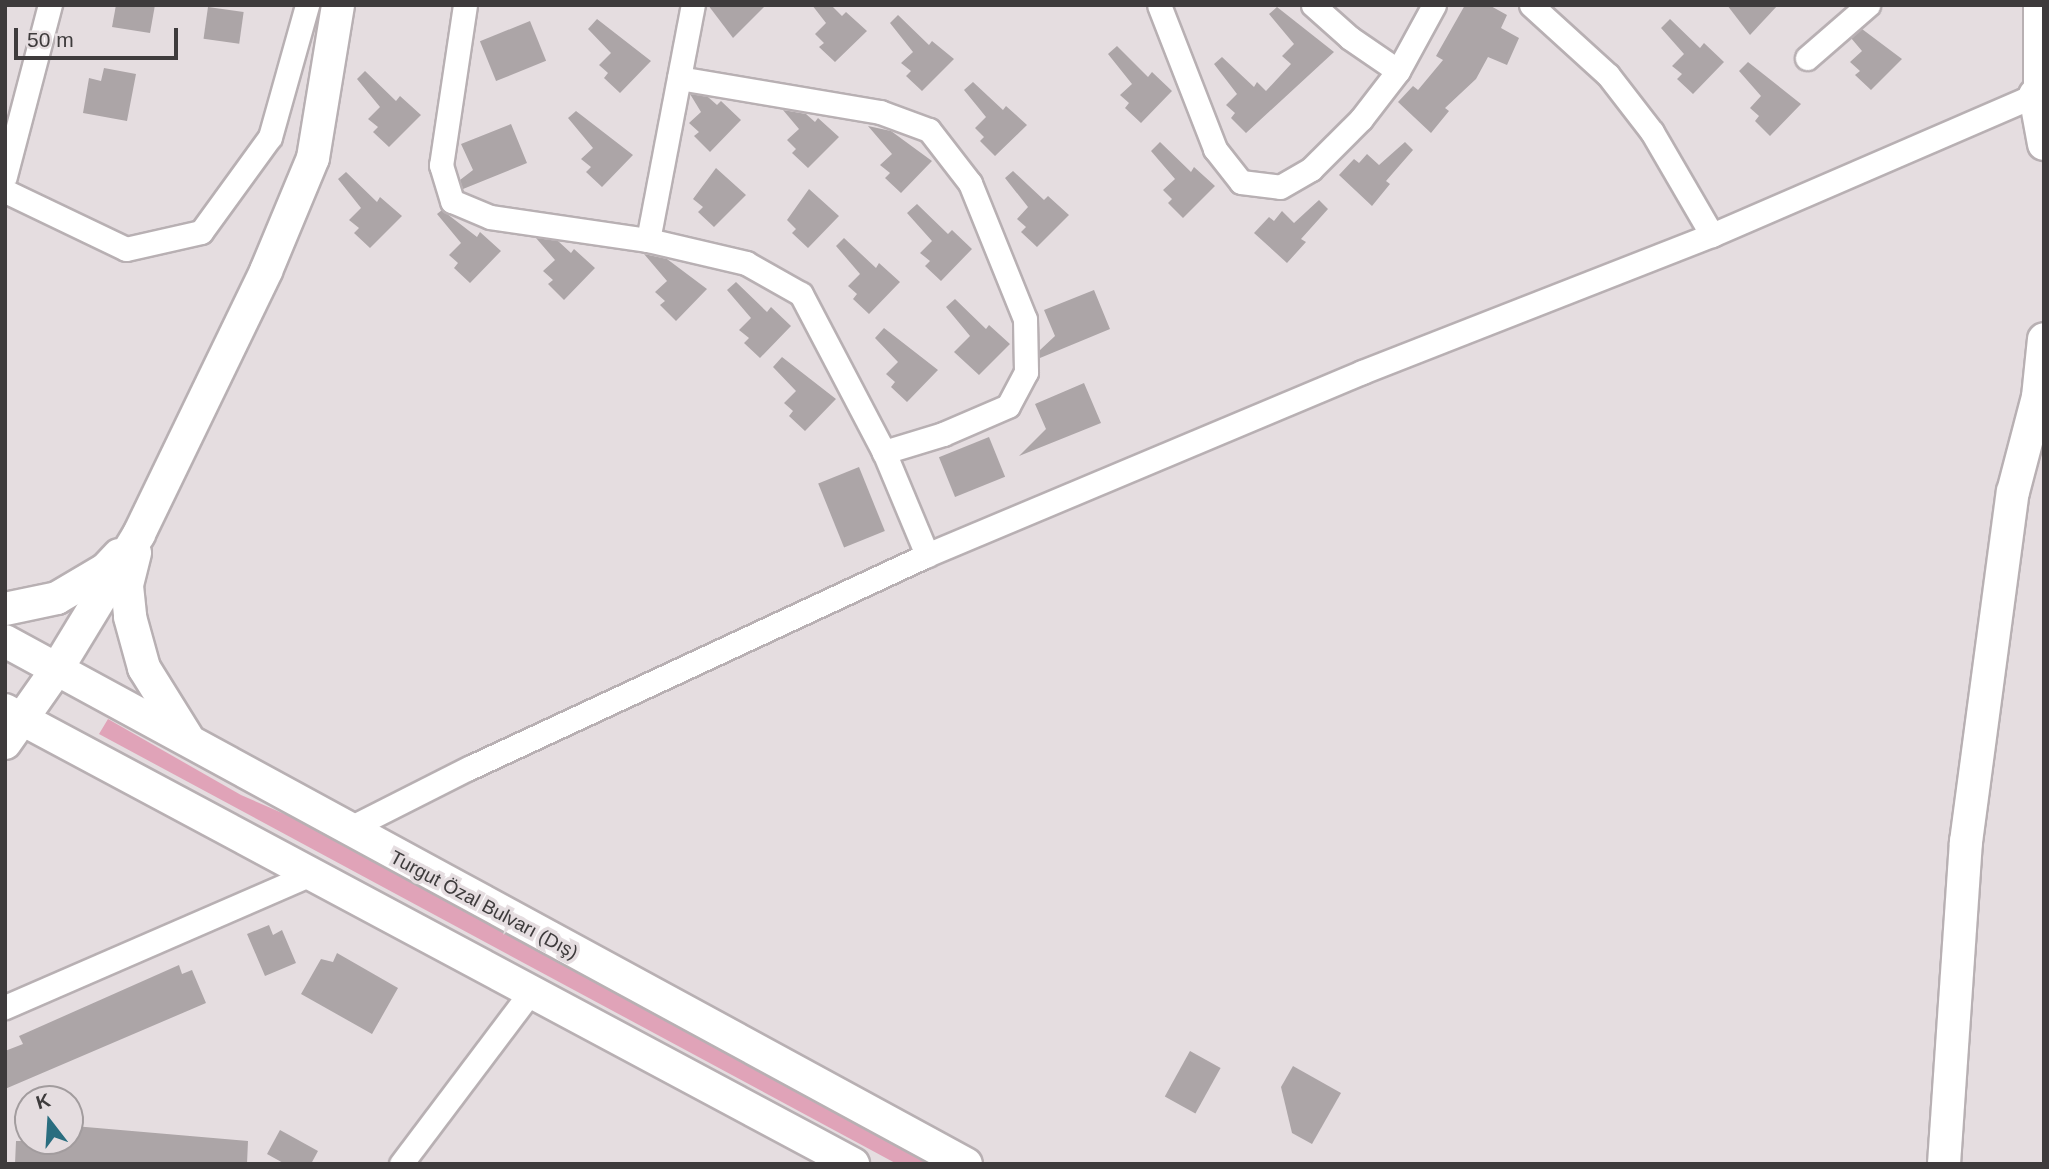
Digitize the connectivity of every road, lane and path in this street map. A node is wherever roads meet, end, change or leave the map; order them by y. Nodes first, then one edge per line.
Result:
1 (50, 5) edge
2 (307, 5) edge
3 (338, 5) edge
4 (465, 5) edge
5 (693, 5) edge
6 (1159, 5) edge
7 (1313, 5) edge
8 (1434, 5) edge
9 (1531, 5) edge
10 (1868, 5) edge
11 (2035, 5) edge
12 (1807, 58) dead end
13 (1398, 71) junction
14 (679, 78) junction
15 (2035, 95) junction
16 (2044, 144) edge
17 (5, 176) edge
18 (5, 191) edge
19 (1712, 235) junction
20 (648, 240) junction
21 (2044, 338) edge
22 (884, 452) junction
23 (139, 534) junction
24 (927, 555) junction
25 (5, 609) edge
26 (5, 641) edge
27 (57, 669) junction
28 (11, 724) edge
29 (192, 743) junction
30 (346, 830) junction
31 (309, 875) junction
32 (530, 993) junction
33 (5, 1007) edge
34 (401, 1164) edge
35 (853, 1164) edge
36 (965, 1164) edge
37 (1944, 1164) edge

1 - 17 street
2 - 18 street
3 - 23 street
4 - 20 street
5 - 14 street
6 - 13 street
7 - 13 street
8 - 13 street
9 - 19 street
10 - 12 street
11 - 15 street
14 - 20 street
14 - 22 street
15 - 16 street
15 - 19 street
19 - 24 street
20 - 22 street
21 - 37 street
22 - 24 street
23 - 25 street
23 - 27 street
23 - 29 street
24 - 30 street
26 - 27 street, Turgut Özal Bulvarı (Dış)
27 - 28 street
27 - 29 street, Turgut Özal Bulvarı (Dış)
28 - 31 street
29 - 30 street, Turgut Özal Bulvarı (Dış)
30 - 36 street, Turgut Özal Bulvarı (Dış)
31 - 32 street
31 - 33 street
32 - 34 street
32 - 35 street

